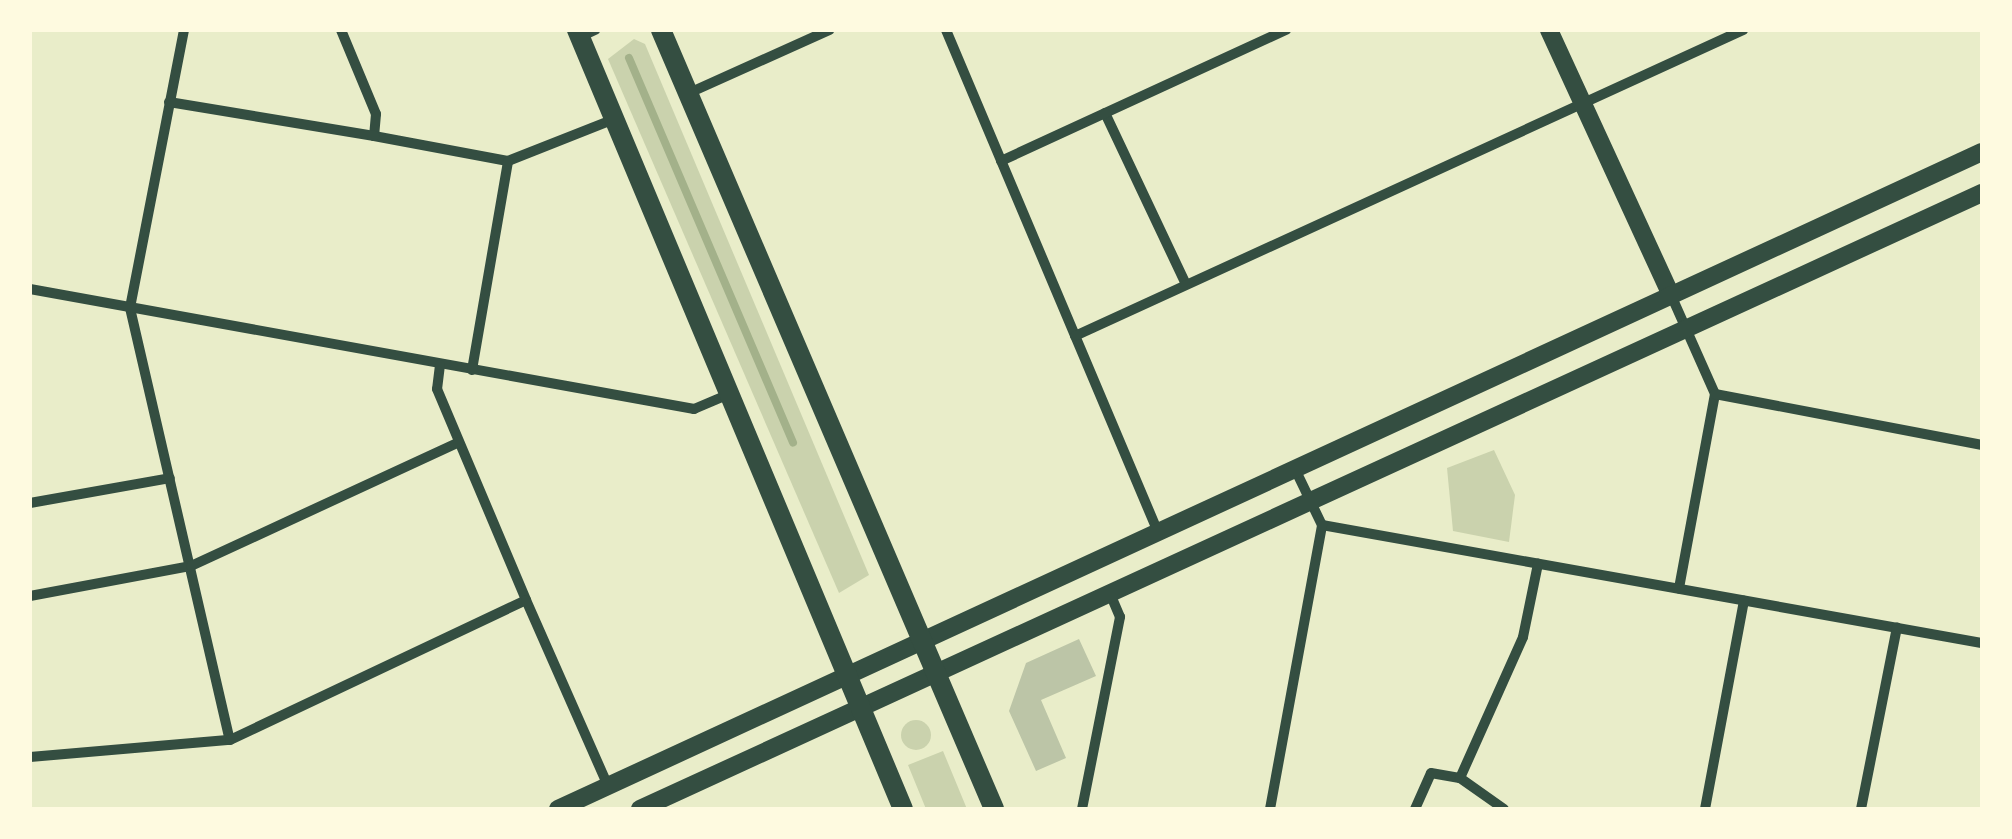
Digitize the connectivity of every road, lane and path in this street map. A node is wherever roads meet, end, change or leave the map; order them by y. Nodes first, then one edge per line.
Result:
1 (184, 30) edge
2 (342, 30) edge
3 (661, 30) edge
4 (829, 30) edge
5 (946, 30) edge
6 (1286, 30) edge
7 (1549, 30) edge
8 (1743, 30) edge
9 (584, 32) edge
10 (688, 94) junction
11 (169, 102) junction
12 (1583, 103) junction
13 (1105, 113) junction
14 (614, 119) junction
15 (374, 136) junction
16 (1982, 152) edge
17 (508, 161) junction
18 (1002, 162) junction
19 (1982, 193) edge
20 (1186, 284) junction
21 (30, 289) edge
22 (1671, 295) junction
23 (130, 308) junction
24 (1686, 328) junction
25 (1075, 336) junction
26 (440, 364) junction
27 (472, 370) junction
28 (730, 394) junction
29 (1715, 394) junction
30 (459, 442) junction
31 (1982, 446) edge
32 (1295, 469) junction
33 (170, 478) junction
34 (1311, 501) junction
35 (30, 503) edge
36 (1322, 524) junction
37 (1158, 532) junction
38 (1538, 564) junction
39 (191, 566) junction
40 (1679, 590) junction
41 (1110, 594) junction
42 (30, 596) edge
43 (526, 600) junction
44 (1744, 601) junction
45 (1897, 628) junction
46 (922, 639) junction
47 (1982, 643) edge
48 (846, 673) junction
49 (937, 674) junction
50 (860, 707) junction
51 (230, 740) junction
52 (30, 757) edge
53 (1460, 778) junction
54 (608, 786) junction
55 (558, 809) edge
56 (640, 809) edge
57 (903, 809) edge
58 (994, 809) edge
59 (1082, 809) edge
60 (1270, 809) edge
61 (1415, 809) edge
62 (1504, 809) edge
63 (1705, 809) edge
64 (1861, 809) edge

1 - 11 street
2 - 15 street
3 - 10 main road
4 - 10 street
5 - 18 street
6 - 13 street
7 - 12 street
8 - 12 street
9 - 14 main road
10 - 46 main road
11 - 15 street
11 - 23 street
12 - 20 street
12 - 22 street
13 - 18 street
13 - 20 street
14 - 17 street
14 - 28 main road
15 - 17 street
16 - 22 street
17 - 27 street
18 - 25 street
19 - 24 street
20 - 25 street
21 - 23 street
22 - 24 street
22 - 32 street
23 - 26 street
23 - 33 street
24 - 29 street
24 - 34 street
25 - 37 street
26 - 27 street
26 - 30 street
27 - 28 street
28 - 48 main road
29 - 31 street
29 - 40 street
30 - 39 street
30 - 43 street
32 - 34 street
32 - 37 street
33 - 35 street
33 - 39 street
34 - 36 street
34 - 41 street
36 - 38 street
36 - 60 street
37 - 46 street
38 - 40 street
38 - 53 street
39 - 42 street
39 - 51 street
40 - 44 street
41 - 49 street
41 - 59 street
43 - 51 street
43 - 54 street
44 - 45 street
44 - 63 street
45 - 47 street
45 - 64 street
46 - 48 street
46 - 49 main road
48 - 50 main road
48 - 54 street
49 - 50 street
49 - 58 main road
50 - 56 street
50 - 57 main road
51 - 52 street
53 - 61 street
53 - 62 street
54 - 55 street

